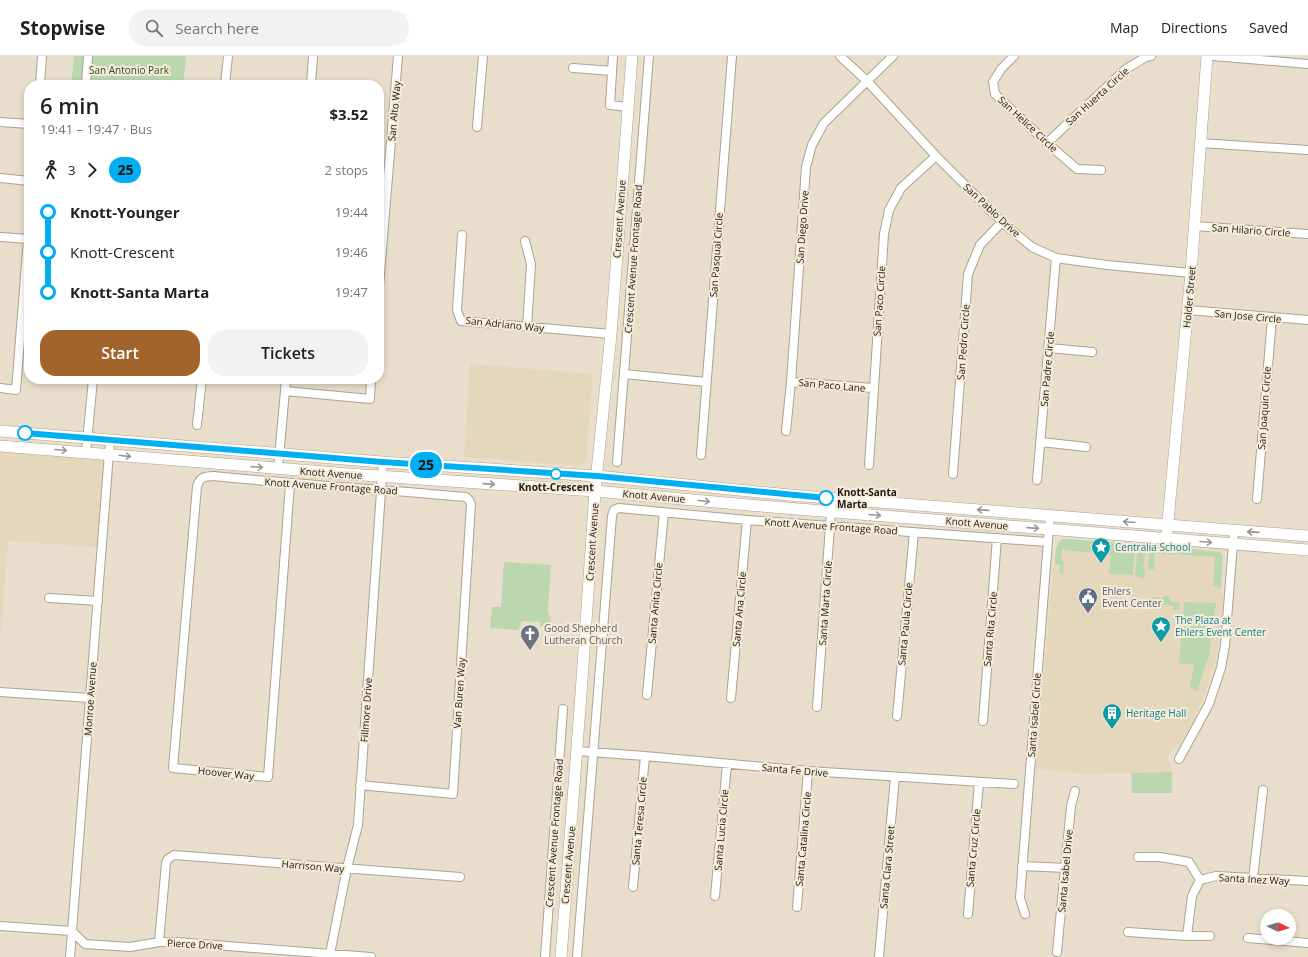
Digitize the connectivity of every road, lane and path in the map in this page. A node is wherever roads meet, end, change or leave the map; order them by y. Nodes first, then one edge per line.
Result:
1 (42, 56) edge
2 (88, 56) edge
3 (228, 56) edge
4 (314, 56) edge
5 (398, 56) edge
6 (483, 56) edge
7 (613, 56) edge
8 (632, 56) edge
9 (649, 56) edge
10 (732, 56) edge
11 (840, 56) edge
12 (893, 56) edge
13 (1014, 56) edge
14 (1151, 56) edge
15 (1207, 56) edge
16 (1213, 56) edge
17 (1308, 64) edge
18 (573, 68) dead end
19 (612, 71) junction
20 (40, 80) edge
21 (86, 80) edge
22 (226, 80) edge
23 (312, 80) edge
24 (867, 81) junction
25 (628, 107) junction
26 (0, 122) edge
27 (24, 124) edge
28 (477, 128) dead end
29 (1047, 143) junction
30 (1201, 143) junction
31 (1308, 150) edge
32 (936, 156) junction
33 (1101, 170) dead end
34 (0, 178) edge
35 (24, 180) edge
36 (1002, 222) junction
37 (384, 225) edge
38 (1194, 226) junction
39 (1308, 234) edge
40 (462, 235) dead end
41 (0, 236) edge
42 (24, 238) edge
43 (525, 242) dead end
44 (1056, 258) junction
45 (1191, 273) junction
46 (24, 297) edge
47 (1188, 310) junction
48 (1272, 318) junction
49 (1308, 320) edge
50 (527, 327) junction
51 (611, 334) junction
52 (1050, 348) junction
53 (1092, 352) dead end
54 (624, 374) junction
55 (706, 382) junction
56 (791, 382) junction
57 (93, 384) edge
58 (201, 384) edge
59 (286, 384) edge
60 (371, 384) edge
61 (0, 388) edge
62 (873, 388) junction
63 (285, 391) junction
64 (197, 425) dead end
65 (0, 431) edge
66 (786, 431) dead end
67 (88, 438) junction
68 (110, 440) junction
69 (1041, 442) junction
70 (0, 446) edge
71 (1086, 447) dead end
72 (86, 452) junction
73 (109, 454) junction
74 (280, 454) junction
75 (701, 455) dead end
76 (383, 462) junction
77 (617, 462) dead end
78 (869, 465) dead end
79 (469, 468) junction
80 (278, 469) junction
81 (953, 474) dead end
82 (382, 476) junction
83 (597, 476) junction
84 (1038, 480) dead end
85 (467, 482) junction
86 (290, 484) junction
87 (197, 486) joint
88 (382, 490) junction
89 (595, 491) junction
90 (832, 498) junction
91 (1257, 499) dead end
92 (469, 500) joint
93 (614, 510) joint
94 (664, 512) junction
95 (831, 512) junction
96 (1050, 515) junction
97 (747, 520) junction
98 (1168, 525) junction
99 (831, 526) junction
100 (1049, 529) junction
101 (1234, 531) junction
102 (914, 532) junction
103 (1308, 536) edge
104 (998, 538) junction
105 (1167, 539) junction
106 (1048, 542) junction
107 (1233, 544) junction
108 (1308, 550) edge
109 (49, 598) dead end
110 (98, 601) junction
111 (0, 692) edge
112 (647, 695) dead end
113 (90, 698) junction
114 (730, 698) dead end
115 (817, 707) dead end
116 (564, 709) dead end
117 (897, 716) dead end
118 (983, 721) dead end
119 (577, 751) junction
120 (594, 752) junction
121 (645, 756) junction
122 (1179, 759) dead end
123 (726, 764) junction
124 (808, 771) junction
125 (895, 777) junction
126 (979, 782) junction
127 (1014, 784) dead end
128 (360, 785) junction
129 (1263, 790) dead end
130 (1075, 791) dead end
131 (1138, 857) dead end
132 (1022, 866) junction
133 (347, 868) junction
134 (1066, 868) junction
135 (460, 877) dead end
136 (1253, 878) junction
137 (1200, 880) junction
138 (1308, 881) edge
139 (633, 887) dead end
140 (715, 896) dead end
141 (797, 907) dead end
142 (968, 914) dead end
143 (1025, 914) dead end
144 (0, 926) edge
145 (72, 931) junction
146 (1128, 932) dead end
147 (1187, 936) junction
148 (1210, 936) dead end
149 (1248, 938) dead end
150 (159, 942) junction
151 (1308, 943) edge
152 (1057, 952) dead end
153 (289, 954) edge
154 (330, 954) junction
155 (70, 957) edge
156 (371, 957) edge
157 (545, 957) edge
158 (561, 957) edge
159 (577, 957) edge
160 (879, 957) edge

1 - 20 street
2 - 21 street
3 - 22 street
4 - 23 street
5 - 37 street, San Alto Way
6 - 28 street
7 - 19 street
8 - 25 main road, Crescent Avenue
9 - 54 street, Crescent Avenue Frontage Road
10 - 55 street, San Pasqual Circle
11 - 24 street, San Pablo Drive
12 - 24 street, San Diego Drive
13 - 29 street, San Helice Circle
14 - 29 street, San Huerta Circle
15 - 30 main road, Holder Street
16 - 17 street
18 - 19 street
19 - 25 street
24 - 32 street, San Pablo Drive
24 - 56 street, San Diego Drive
25 - 51 main road, Crescent Avenue
26 - 27 street
29 - 33 street, San Helice Circle
30 - 31 street
30 - 38 main road, Holder Street
32 - 36 street, San Pablo Drive
32 - 62 street, San Paco Circle
34 - 35 street
36 - 44 street, San Pablo Drive
36 - 81 street, San Pedro Circle
38 - 39 street, San Hilario Circle
38 - 45 main road, Holder Street
40 - 50 street, San Adriano Way
41 - 42 street
43 - 50 street
44 - 45 street, San Pablo Drive
44 - 52 street, San Padre Circle
45 - 47 main road, Holder Street
46 - 61 street
47 - 48 street, San Jose Circle
47 - 98 main road, Holder Street
48 - 49 street, San Jose Circle
48 - 91 street, San Joaquin Circle
50 - 51 street, San Adriano Way
51 - 83 main road, Crescent Avenue
52 - 53 street
52 - 69 street, San Padre Circle
54 - 55 street
54 - 77 street, Crescent Avenue Frontage Road
55 - 75 street, San Pasqual Circle
56 - 62 street, San Paco Lane
56 - 66 street, San Diego Drive
57 - 67 street
58 - 64 street
59 - 63 street
60 - 63 street
62 - 78 street, San Paco Circle
63 - 74 street
65 - 67 main road, Knott Avenue
67 - 68 main road, Knott Avenue
67 - 72 street
68 - 73 street, Monroe Avenue
68 - 74 main road, Knott Avenue
69 - 71 street
69 - 84 street, San Padre Circle
70 -> 72 main road, Knott Avenue
72 - 73 main road, Knott Avenue
73 -> 80 main road, Knott Avenue
73 - 110 street, Monroe Avenue
74 - 76 main road, Knott Avenue
74 - 80 street
76 - 79 main road, Knott Avenue
76 - 82 street, Fillmore Drive
79 - 83 main road, Knott Avenue
79 - 85 main road
80 - 82 main road, Knott Avenue
82 - 85 main road, Knott Avenue
82 - 88 street, Fillmore Drive
83 - 89 main road, Crescent Avenue
83 - 90 main road, Knott Avenue
85 -> 89 main road, Knott Avenue
86 - 87 street, Knott Avenue Frontage Road
86 - 87 street, Hoover Way
86 - 88 street, Knott Avenue Frontage Road
88 - 92 street, Knott Avenue Frontage Road
88 - 128 street, Fillmore Drive
89 -> 95 main road, Knott Avenue
89 - 119 main road, Crescent Avenue
90 - 95 street, Santa Marta Circle
96 -> 90 main road, Knott Avenue
92 - 128 street, Van Buren Way
93 - 94 street, Knott Avenue Frontage Road
93 - 120 street, Crescent Avenue
94 - 97 street, Knott Avenue Frontage Road
94 - 112 street, Santa Anita Circle
95 - 99 street, Santa Marta Circle
95 -> 100 main road, Knott Avenue
98 -> 96 main road, Knott Avenue
96 - 100 street, Santa Isabel Circle
97 - 99 street, Knott Avenue Frontage Road
97 - 114 street, Santa Ana Circle
98 - 101 main road, Knott Avenue
98 - 105 main road, Holder Street
99 - 102 street, Knott Avenue Frontage Road
99 - 115 street, Santa Marta Circle
100 - 105 main road, Knott Avenue
100 - 106 street, Santa Isabel Circle
103 -> 101 main road, Knott Avenue
101 - 107 street
102 - 104 street, Knott Avenue Frontage Road
102 - 117 street, Santa Paula Circle
104 - 106 street, Knott Avenue Frontage Road
104 - 118 street, Santa Rita Circle
105 -> 107 main road, Knott Avenue
106 - 132 street, Santa Isabel Circle
107 - 108 main road, Knott Avenue
107 - 122 street
109 - 110 street
110 - 113 street, Monroe Avenue
111 - 113 street
113 - 145 street, Monroe Avenue
116 - 157 street, Crescent Avenue Frontage Road
119 - 120 street, Santa Fe Drive
119 - 158 main road, Crescent Avenue
120 - 121 street, Santa Fe Drive
120 - 159 street, Crescent Avenue
121 - 123 street, Santa Fe Drive
121 - 139 street, Santa Teresa Circle
123 - 124 street, Santa Fe Drive
123 - 140 street, Santa Lucia Circle
124 - 125 street, Santa Fe Drive
124 - 141 street, Santa Catalina Circle
125 - 126 street, Santa Fe Drive
125 - 160 street, Santa Clara Street
126 - 127 street, Santa Fe Drive
126 - 142 street, Santa Cruz Circle
128 - 133 street, Fillmore Drive
129 - 136 street
130 - 134 street, Santa Isabel Drive
131 - 137 street
132 - 134 street
132 - 143 street, Santa Isabel Circle
133 - 135 street, Harrison Way
133 - 150 street, Harrison Way
133 - 154 street, Fillmore Drive
134 - 152 street, Santa Isabel Drive
136 - 137 street, Santa Inez Way
136 - 138 street, Santa Inez Way
137 - 147 street
144 - 145 street
145 - 150 street, Pierce Drive
145 - 155 street, Monroe Avenue
146 - 147 street
147 - 148 street
149 - 151 street
150 - 153 street, Pierce Drive
153 - 154 street, Pierce Drive
154 - 156 street, Pierce Drive

